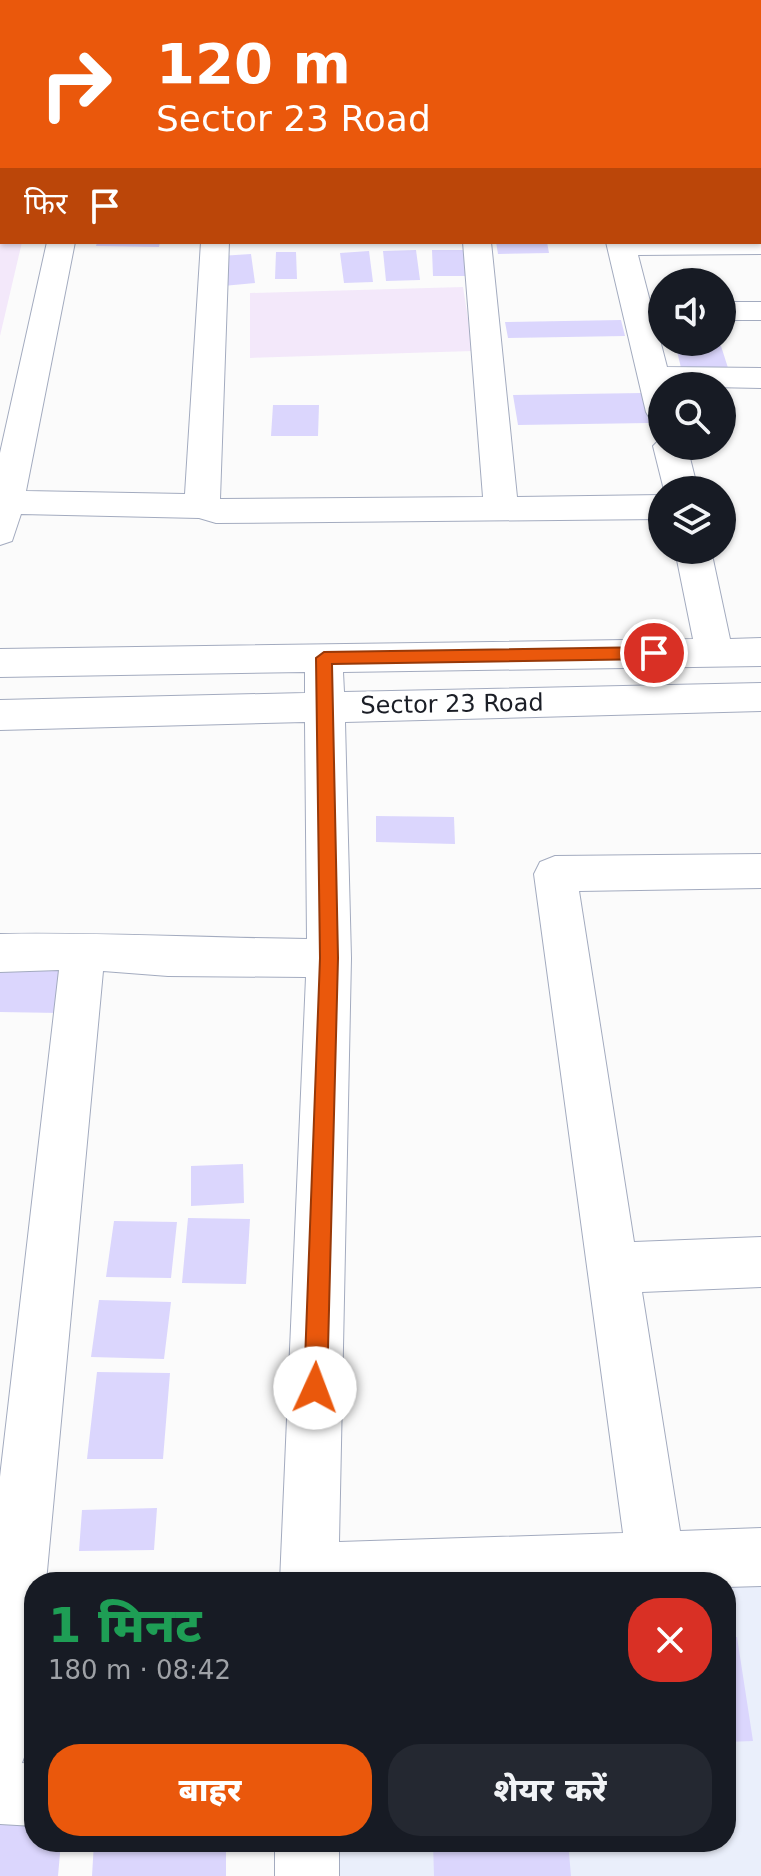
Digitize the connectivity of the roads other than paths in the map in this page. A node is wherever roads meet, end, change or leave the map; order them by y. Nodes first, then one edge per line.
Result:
1 (61, 244) edge
2 (215, 244) edge
3 (477, 244) edge
4 (621, 244) edge
5 (761, 245) edge
6 (648, 307) edge
7 (736, 311) edge
8 (761, 311) edge
9 (736, 378) edge
10 (761, 378) edge
11 (202, 506) junction
12 (648, 507) edge
13 (501, 510) junction
14 (2, 517) edge
15 (696, 564) edge
16 (714, 652) junction
17 (761, 652) edge
18 (324, 658) junction
19 (0, 663) edge
20 (761, 697) edge
21 (323, 707) junction
22 (0, 715) edge
23 (761, 871) edge
24 (83, 951) junction
25 (0, 953) edge
26 (329, 958) junction
27 (761, 1262) edge
28 (613, 1268) junction
29 (761, 1557) edge
30 (656, 1561) junction
31 (309, 1572) edge
32 (417, 1572) edge
33 (0, 1742) edge
34 (0, 1793) edge
35 (24, 1794) edge
36 (307, 1852) edge
37 (307, 1876) edge

1 - 14 street
2 - 11 street
3 - 13 street
4 - 5 street
4 - 6 street
7 - 8 street
9 - 10 street
11 - 13 street
11 - 14 street
12 - 13 street
15 - 16 street
16 - 17 street, Sector 23 Road
16 - 18 street, Sector 23 Road
18 - 19 street, Sector 23 Road
18 - 21 street
20 - 21 street, Sector 23 Road
21 - 22 street, Sector 23 Road
21 - 26 street
23 - 28 street
24 - 25 street
24 - 26 street
24 - 33 street
26 - 31 street
27 - 28 street
28 - 30 street
29 - 30 street
30 - 32 street
34 - 35 street
36 - 37 street

